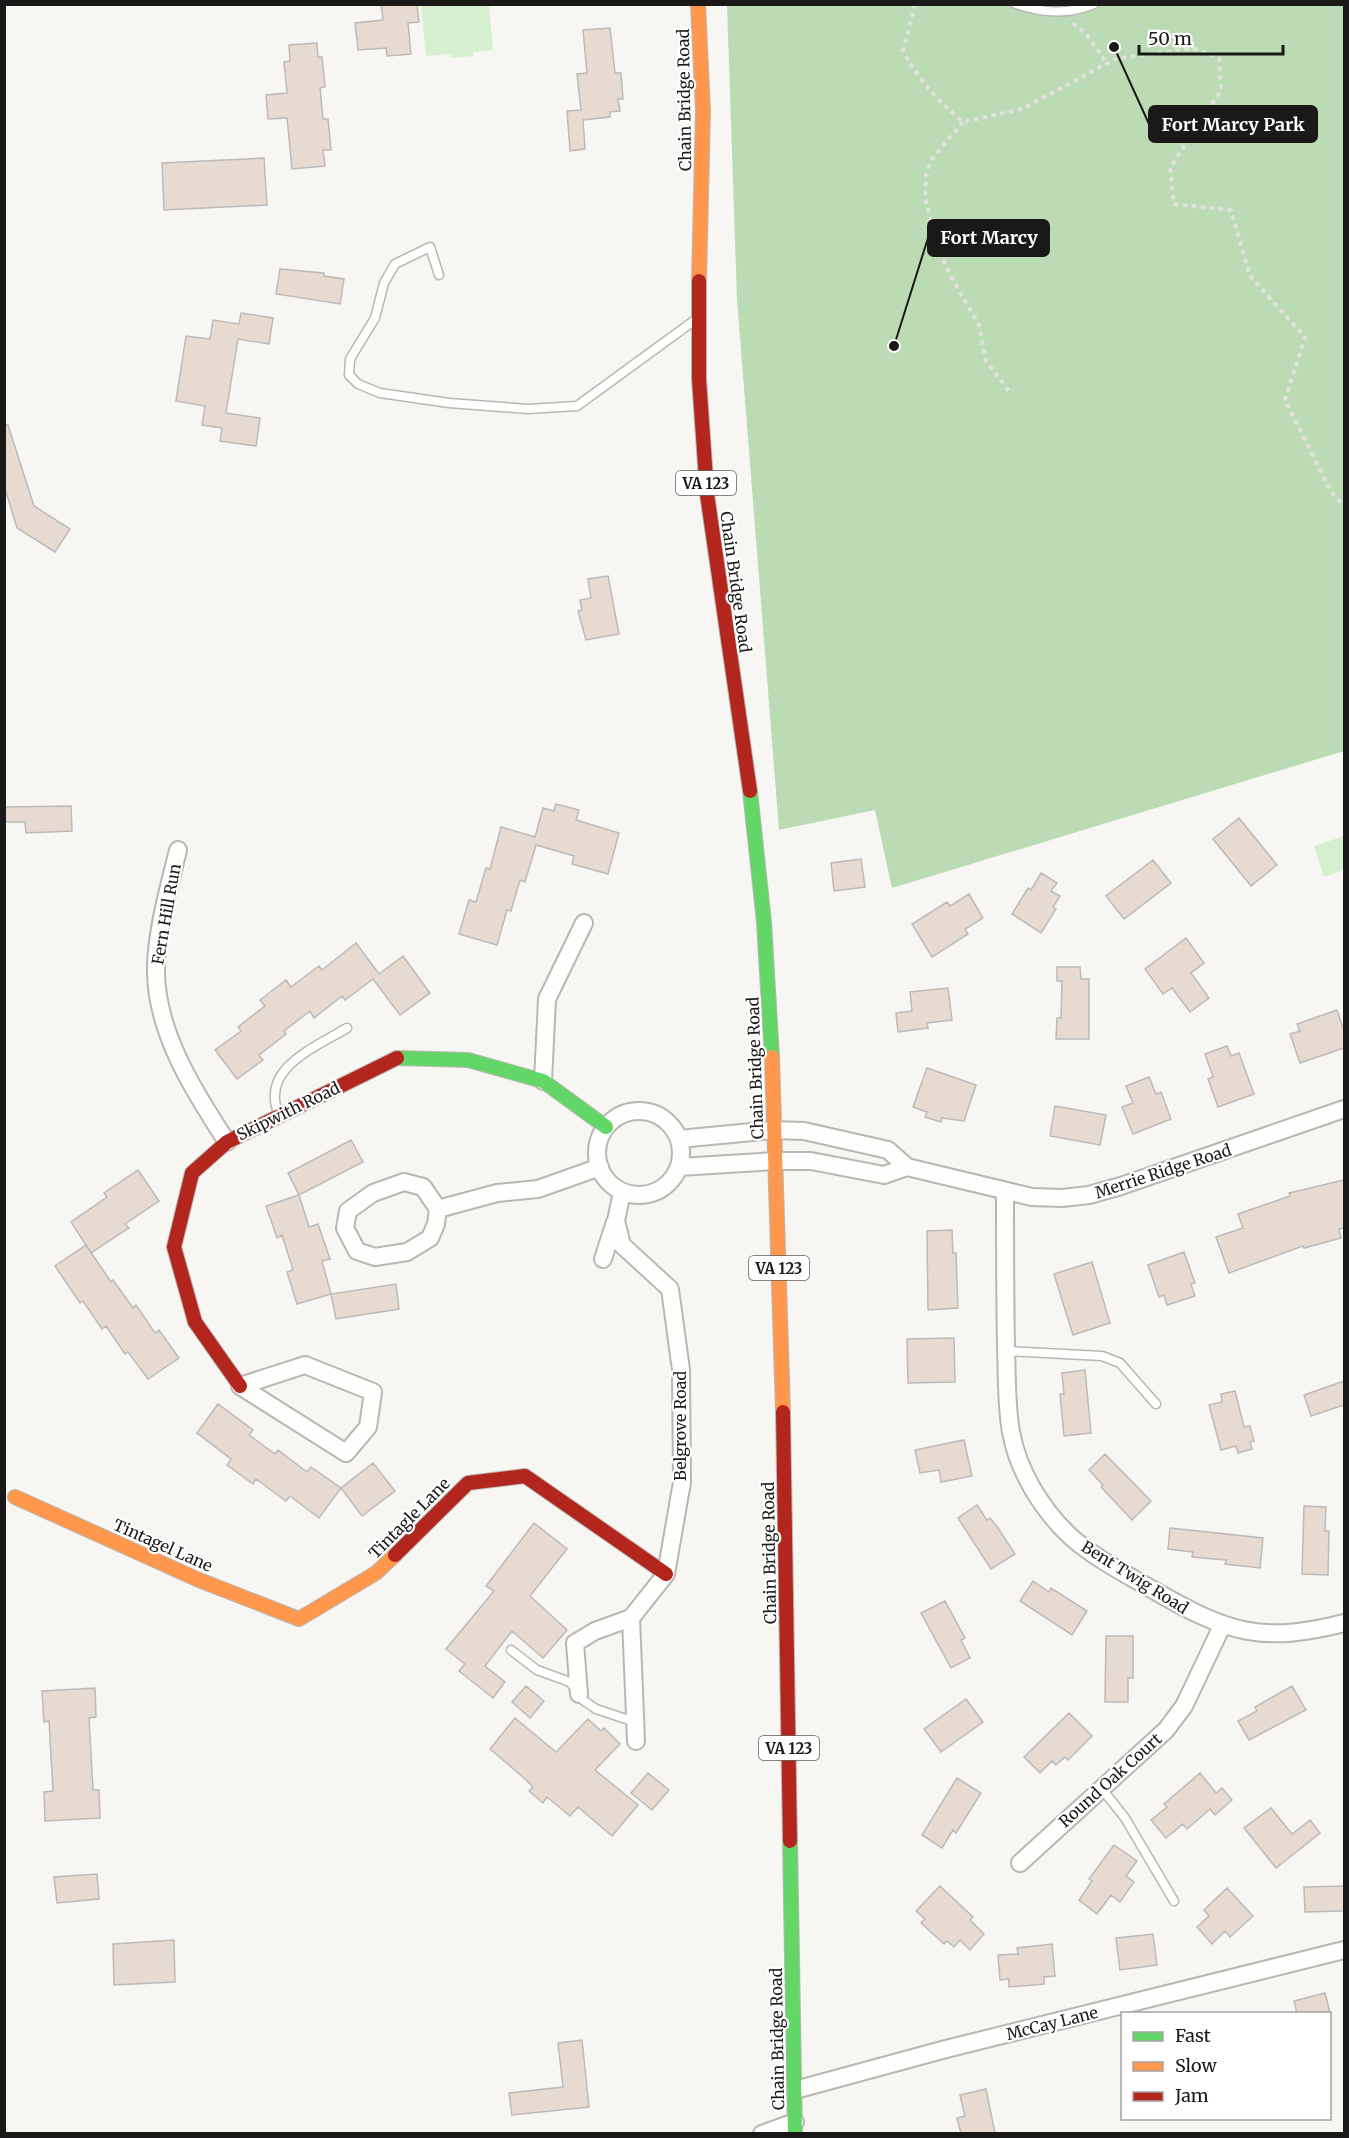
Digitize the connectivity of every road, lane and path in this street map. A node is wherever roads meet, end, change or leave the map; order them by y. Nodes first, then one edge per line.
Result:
1 (698, 4) edge
2 (915, 4) edge
3 (1016, 4) edge
4 (1094, 4) edge
5 (1061, 13) junction
6 (1106, 62) junction
7 (963, 122) junction
8 (439, 274) dead end
9 (699, 317) junction
10 (1009, 391) dead end
11 (1344, 506) edge
12 (178, 850) dead end
13 (584, 923) dead end
14 (347, 1028) dead end
15 (543, 1081) junction
16 (1344, 1109) edge
17 (279, 1116) junction
18 (606, 1127) junction
19 (774, 1130) junction
20 (679, 1139) junction
21 (227, 1142) junction
22 (775, 1161) junction
23 (600, 1167) junction
24 (680, 1167) junction
25 (907, 1167) junction
26 (1005, 1191) junction
27 (622, 1192) junction
28 (438, 1209) junction
29 (616, 1221) junction
30 (603, 1259) dead end
31 (1006, 1351) junction
32 (240, 1386) junction
33 (1156, 1404) dead end
34 (15, 1497) dead end
35 (666, 1574) junction
36 (630, 1618) junction
37 (299, 1619) joint
38 (1344, 1623) edge
39 (1222, 1626) junction
40 (511, 1650) dead end
41 (579, 1694) junction
42 (636, 1723) junction
43 (636, 1741) dead end
44 (1102, 1789) junction
45 (1020, 1863) dead end
46 (1174, 1901) dead end
47 (1344, 1950) edge
48 (795, 2090) junction
49 (795, 2128) edge
50 (762, 2133) edge

1 - 9 main road, Chain Bridge Road / VA 123
2 - 7 path
3 - 5 lane
4 - 5 lane
5 - 6 path
6 - 7 path
6 - 11 path
7 - 10 path
8 - 9 lane
9 - 19 main road, Chain Bridge Road / VA 123
12 - 21 street, Fern Hill Run
13 - 15 street
14 - 17 lane
15 - 17 main road, Skipwith Road
15 - 18 main road, Skipwith Road
16 - 26 street, Merrie Ridge Road
17 - 21 main road, Skipwith Road
18 - 20 street
18 - 23 street
19 - 20 street, Merrie Ridge Road
19 - 22 main road, Chain Bridge Road / VA 123
19 - 25 street, Merrie Ridge Road
20 - 24 street
21 - 32 main road, Skipwith Road
22 - 24 street, Merrie Ridge Road
22 - 25 street, Merrie Ridge Road
22 - 48 main road, Chain Bridge Road / VA 123
23 - 27 street
23 - 28 street
24 - 27 street
25 - 26 street, Merrie Ridge Road
26 - 31 street, Bent Twig Road
27 - 29 street
28 - 28 street
29 - 30 street
29 - 35 street, Belgrove Road
31 - 33 lane
31 - 39 street, Bent Twig Road
32 - 32 street, Skipwith Road
34 - 37 main road, Tintagel Lane
35 - 36 street, Belgrove Road
35 - 37 main road, Tintagle Lane
36 - 41 street
36 - 42 street
38 - 39 street, Bent Twig Road
39 - 44 street, Round Oak Court
40 - 41 lane
41 - 42 lane
42 - 43 street
44 - 45 street, Round Oak Court
44 - 46 lane
47 - 48 street, McCay Lane
48 - 49 main road, Chain Bridge Road / VA 123
49 - 50 street

